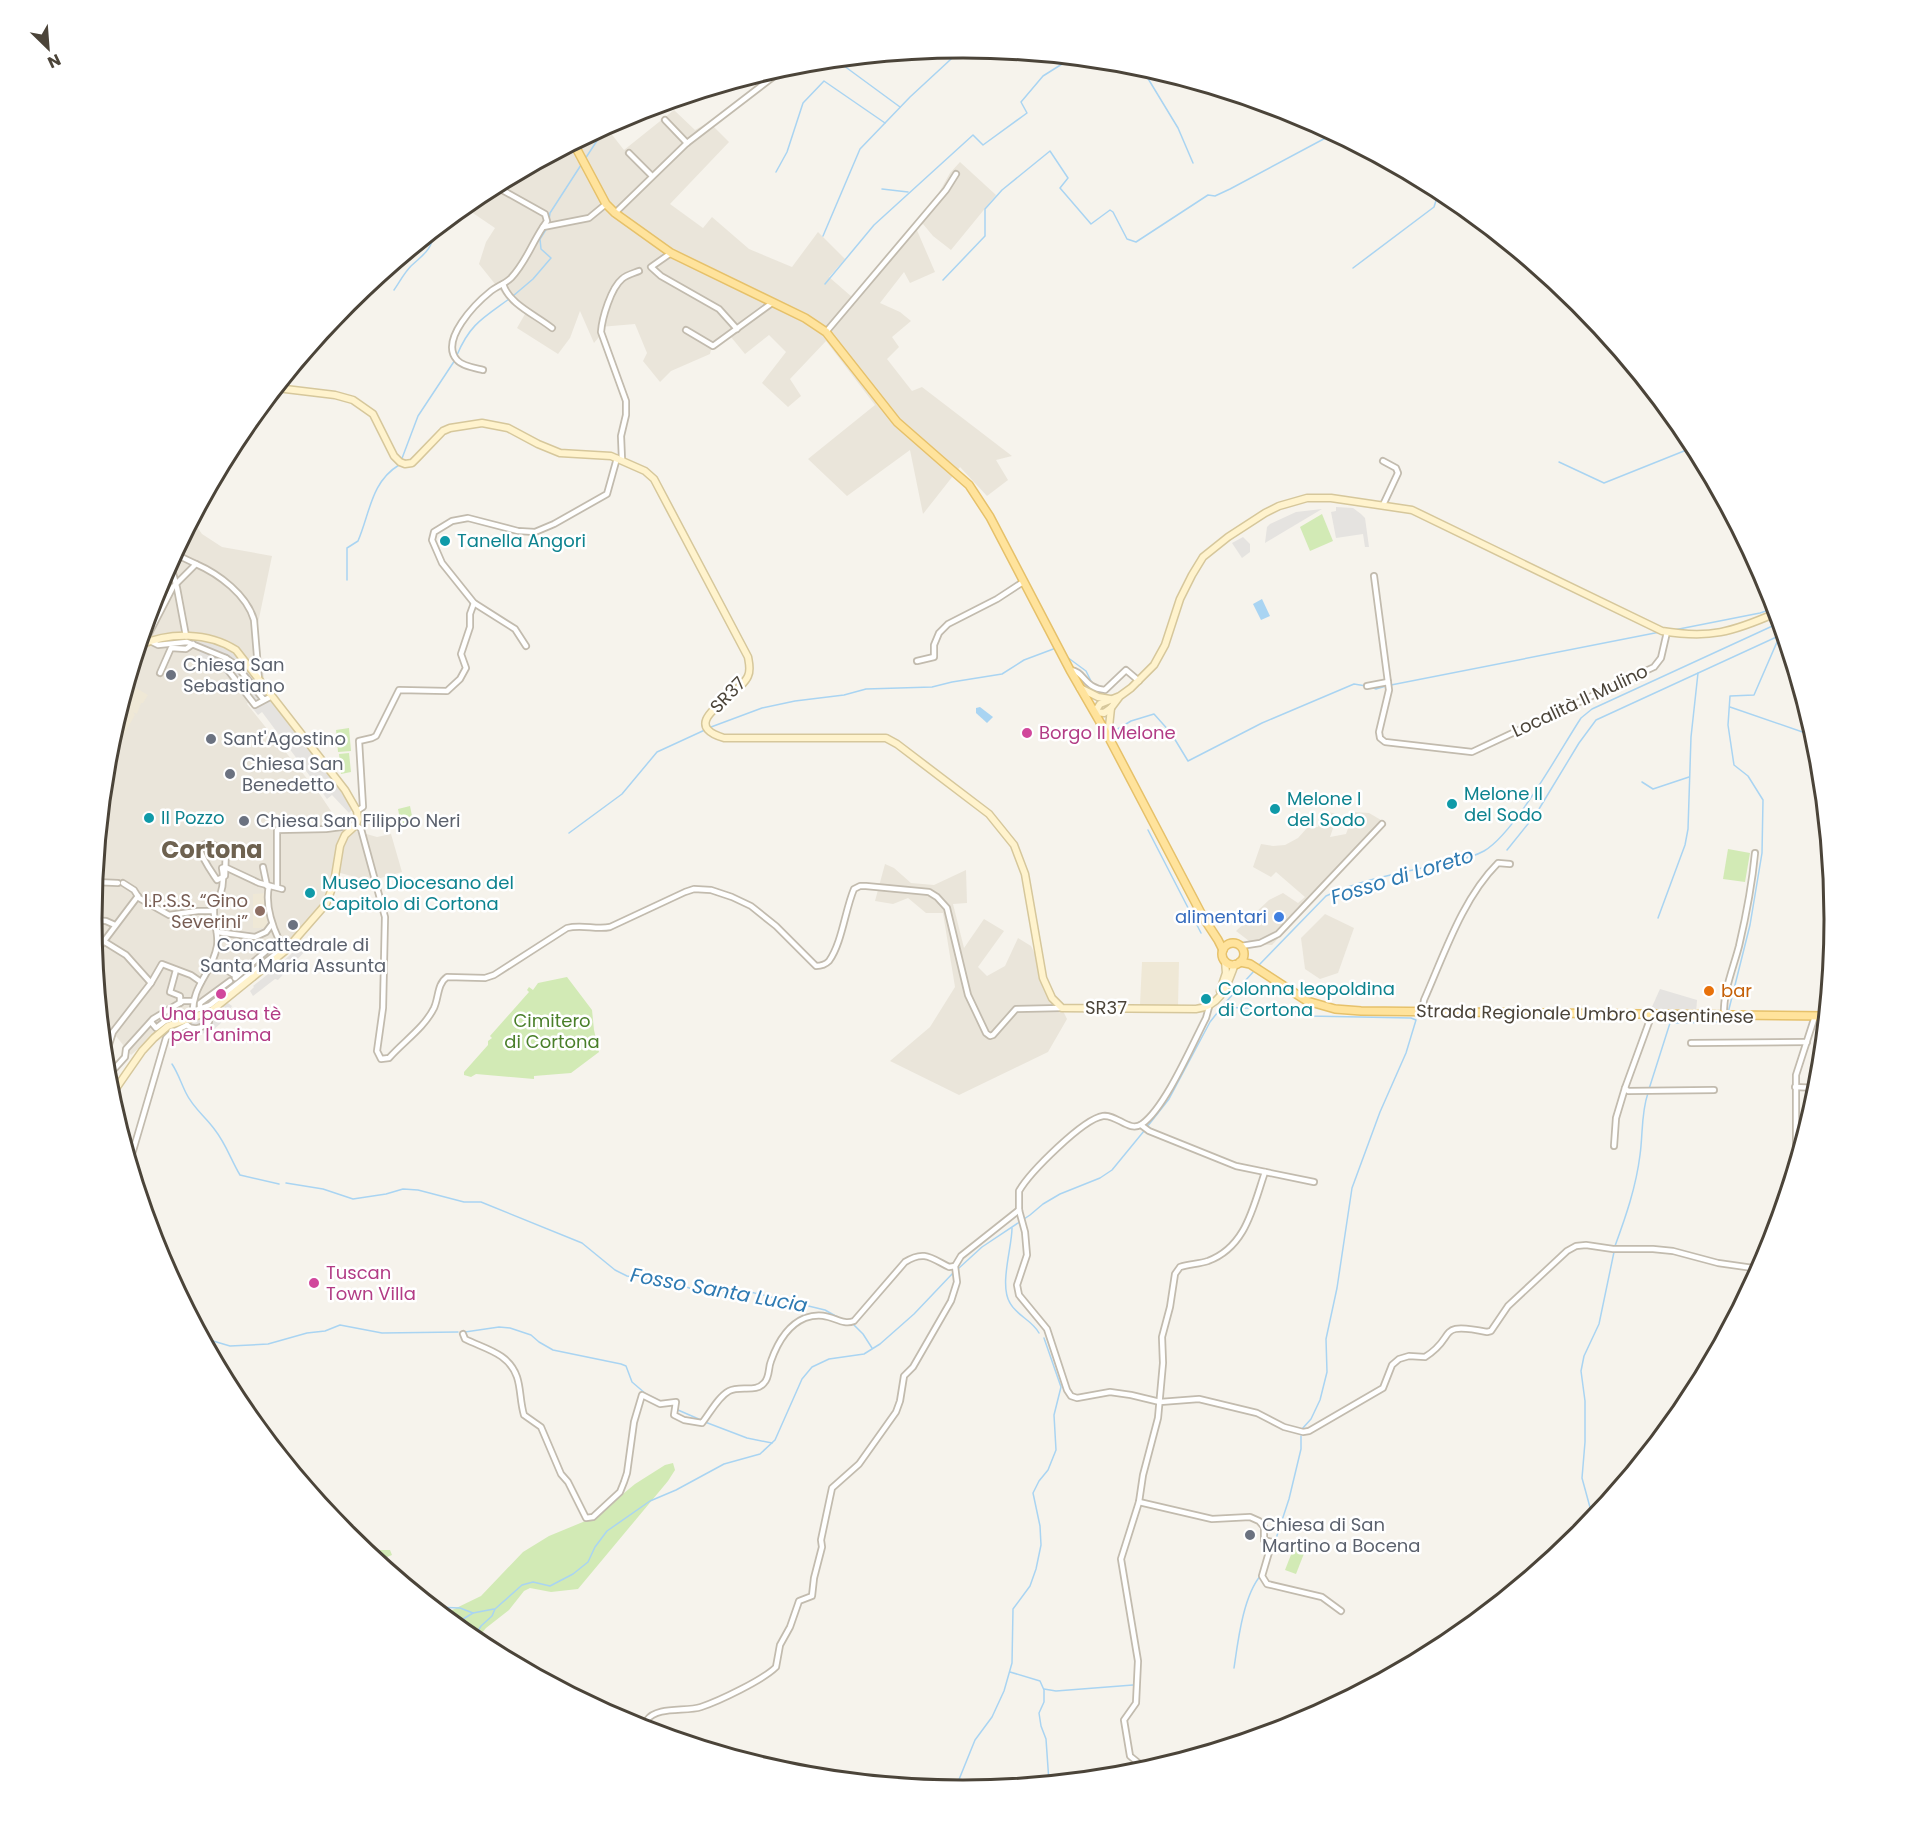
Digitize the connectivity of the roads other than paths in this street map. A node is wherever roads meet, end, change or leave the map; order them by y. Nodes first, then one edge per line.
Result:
1 (767, 82) edge
2 (665, 120) dead end
3 (687, 143) junction
4 (577, 150) edge
5 (629, 153) dead end
6 (956, 174) dead end
7 (652, 176) junction
8 (505, 192) edge
9 (606, 204) junction
10 (615, 213) junction
11 (543, 227) junction
12 (670, 253) junction
13 (639, 271) dead end
14 (503, 284) junction
15 (772, 303) junction
16 (552, 327) dead end
17 (737, 329) junction
18 (686, 330) dead end
19 (826, 333) junction
20 (483, 370) dead end
21 (285, 389) edge
22 (620, 459) junction
23 (1383, 461) dead end
24 (1383, 505) junction
25 (183, 558) edge
26 (196, 564) junction
27 (174, 576) edge
28 (1374, 576) dead end
29 (1023, 582) junction
30 (176, 583) junction
31 (474, 603) junction
32 (1768, 616) edge
33 (156, 621) edge
34 (1667, 632) junction
35 (186, 636) junction
36 (148, 642) edge
37 (148, 643) edge
38 (193, 644) junction
39 (526, 646) dead end
40 (226, 658) junction
41 (917, 662) dead end
42 (1070, 670) junction
43 (160, 673) dead end
44 (259, 680) junction
45 (1139, 681) junction
46 (1388, 682) junction
47 (1367, 686) dead end
48 (1080, 687) junction
49 (272, 696) junction
50 (1120, 696) junction
51 (1110, 699) junction
52 (264, 700) junction
53 (1111, 708) junction
54 (1095, 712) junction
55 (1108, 736) junction
56 (357, 811) junction
57 (1382, 824) dead end
58 (356, 825) junction
59 (1755, 853) dead end
60 (1510, 864) dead end
61 (225, 867) junction
62 (263, 867) dead end
63 (224, 876) junction
64 (103, 882) edge
65 (268, 886) junction
66 (138, 896) junction
67 (214, 910) junction
68 (102, 921) edge
69 (272, 924) junction
70 (115, 925) junction
71 (217, 932) junction
72 (1216, 937) junction
73 (279, 940) junction
74 (104, 943) joint
75 (1232, 943) junction
76 (1223, 950) junction
77 (1242, 950) junction
78 (1225, 961) junction
79 (1238, 963) junction
80 (210, 964) junction
81 (1252, 965) junction
82 (176, 970) junction
83 (234, 978) junction
84 (151, 982) junction
85 (201, 982) junction
86 (195, 994) junction
87 (204, 1000) junction
88 (192, 1001) junction
89 (180, 1003) junction
90 (1212, 1005) junction
91 (1062, 1008) junction
92 (200, 1009) junction
93 (208, 1012) junction
94 (1422, 1012) junction
95 (193, 1014) junction
96 (1652, 1014) junction
97 (1724, 1015) junction
98 (1815, 1016) junction
99 (1818, 1016) edge
100 (151, 1022) junction
101 (186, 1023) junction
102 (110, 1040) edge
103 (1807, 1042) junction
104 (1691, 1043) dead end
105 (115, 1068) edge
106 (119, 1086) edge
107 (1795, 1087) junction
108 (1625, 1088) junction
109 (1807, 1088) edge
110 (1714, 1090) dead end
111 (1142, 1126) junction
112 (1796, 1139) edge
113 (1614, 1146) dead end
114 (133, 1150) edge
115 (1265, 1172) junction
116 (1314, 1182) dead end
117 (1019, 1210) junction
118 (955, 1266) junction
119 (1750, 1268) edge
120 (463, 1334) dead end
121 (1160, 1402) junction
122 (1139, 1502) junction
123 (1341, 1611) dead end
124 (647, 1720) edge
125 (1137, 1763) edge

1 - 3 street
2 - 3 street
3 - 7 street
4 - 9 main road
5 - 7 street
6 - 19 street
7 - 10 street
8 - 11 street
9 - 10 main road
9 - 11 street
10 - 12 main road
11 - 14 street
12 - 15 main road
12 - 17 street
13 - 22 street
14 - 16 street
14 - 20 street
15 - 17 street
15 - 19 main road
17 - 18 street
19 - 29 main road
21 - 22 main road, SR37
22 - 31 street
22 - 91 main road, SR37
23 - 24 street
24 - 34 main road
24 - 45 main road
25 - 26 street
26 - 30 street
26 - 44 street
27 - 30 street
28 - 46 street
29 - 41 street
29 - 42 main road
30 - 33 street
30 - 35 street
31 - 39 street
31 - 56 street
32 - 34 main road
34 - 46 street, Località Il Mulino
35 - 36 main road
35 - 44 main road
37 - 38 street
38 - 40 street
38 - 43 street
40 - 52 street
40 - 52 street
42 - 45 street
42 - 48 main road
44 - 49 main road
45 - 50 main road
46 - 47 street
48 - 51 main road
48 - 54 main road
49 - 52 street
49 - 56 main road
50 - 51 main road
50 - 53 main road
51 - 54 main road
53 - 54 main road
53 - 55 main road
54 - 55 main road
55 - 72 main road
56 - 58 main road
57 - 77 street
58 - 65 street
58 - 91 street
58 - 93 main road
59 - 97 street
60 - 94 street
61 - 63 street
61 - 63 street
61 - 65 street
62 - 65 street
63 - 67 street
64 - 66 street
65 - 69 street
66 - 67 street
66 - 70 street
67 - 71 street
68 - 70 street
69 - 71 street
69 - 73 street
70 - 74 street
71 - 80 street
72 - 75 main road
72 - 76 main road
73 - 83 street
73 - 92 street
74 - 84 street
75 - 76 main road
75 - 77 main road
76 - 78 main road
77 - 79 main road
77 - 81 main road
78 - 79 main road
78 - 90 main road
79 - 81 main road
79 - 90 main road
80 - 83 street
80 - 85 street
81 - 94 main road, Strada Regionale Umbro Casentinese
82 - 84 street
82 - 85 street
82 - 89 street
83 - 87 street
84 - 102 street
85 - 86 street
86 - 87 street
86 - 88 street
87 - 92 street
88 - 89 street
88 - 95 street
89 - 100 street
90 - 91 main road, SR37
90 - 111 street
92 - 95 street
93 - 95 main road
93 - 101 street
94 - 96 main road, Strada Regionale Umbro Casentinese
95 - 100 street
95 - 101 main road
96 - 97 main road, Strada Regionale Umbro Casentinese
96 - 108 street
97 - 98 main road, Strada Regionale Umbro Casentinese
98 - 99 main road, Strada Regionale Umbro Casentinese
98 - 103 street
100 - 105 street
101 - 106 main road
101 - 114 street
103 - 104 street
103 - 107 street
107 - 109 street
107 - 112 street
108 - 110 street
108 - 113 street
111 - 115 street
111 - 117 street
115 - 116 street
115 - 121 street
117 - 118 street
117 - 121 street
118 - 120 street
118 - 124 street
119 - 121 street
121 - 122 street
122 - 123 street
122 - 125 street

